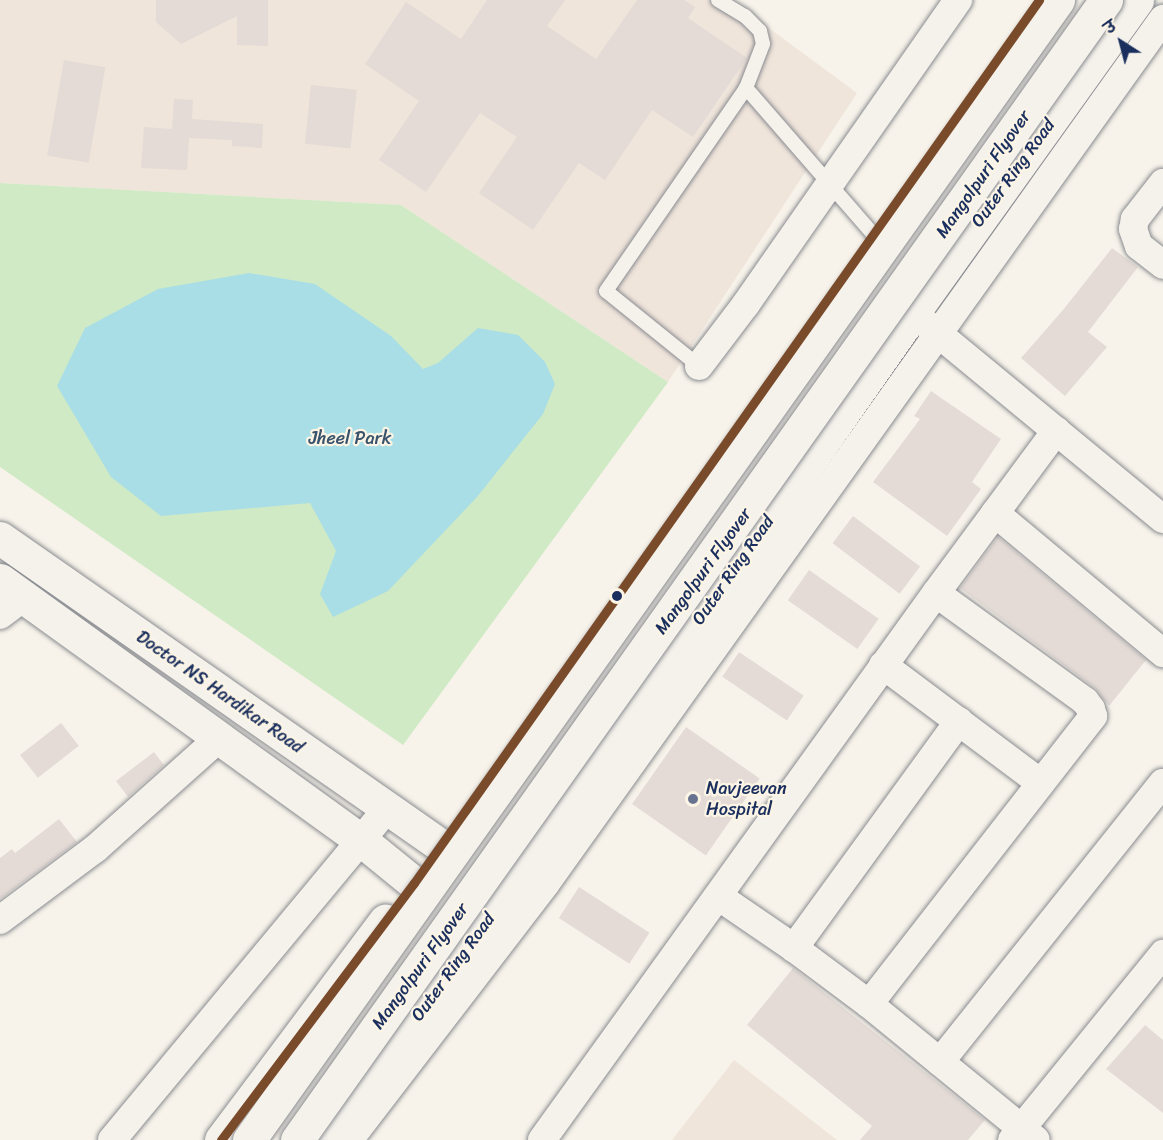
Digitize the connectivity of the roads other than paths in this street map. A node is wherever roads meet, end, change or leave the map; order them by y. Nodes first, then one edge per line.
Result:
1 (718, 0) edge
2 (958, 0) edge
3 (1040, 0) edge
4 (1058, 0) edge
5 (1106, 0) edge
6 (1137, 0) edge
7 (1163, 19) edge
8 (746, 88) junction
9 (1163, 183) edge
10 (829, 186) junction
11 (873, 234) junction
12 (1163, 266) edge
13 (913, 313) junction
14 (939, 333) junction
15 (699, 366) joint
16 (1056, 431) junction
17 (995, 513) junction
18 (1163, 519) edge
19 (0, 538) edge
20 (936, 593) junction
21 (8, 597) edge
22 (1163, 652) edge
23 (883, 665) junction
24 (560, 675) junction
25 (633, 713) junction
26 (959, 722) junction
27 (219, 738) junction
28 (1041, 783) junction
29 (1163, 783) edge
30 (387, 809) junction
31 (361, 840) junction
32 (440, 845) junction
33 (414, 883) junction
34 (718, 896) junction
35 (0, 920) edge
36 (794, 948) junction
37 (1163, 954) edge
38 (869, 1004) junction
39 (940, 1062) junction
40 (278, 1064) junction
41 (341, 1132) edge
42 (1023, 1136) edge
43 (112, 1140) edge
44 (221, 1140) edge
45 (249, 1140) edge
46 (297, 1140) edge
47 (542, 1140) edge

1 - 8 lane
2 - 10 street
3 - 11 main road
4 - 45 main road, Mangolpuri Flyover, bridge
5 - 46 main road, Mangolpuri Flyover, bridge
6 - 13 main road, Outer Ring Road
7 - 14 street
8 - 10 lane
8 - 15 lane
9 - 12 street
10 - 11 lane
10 - 15 street
11 - 24 main road
13 - 14 street
13 - 25 main road, Outer Ring Road
14 - 16 street
14 - 41 street
16 - 17 street
16 - 18 street
17 - 20 street
17 - 22 street
19 - 30 main road, Doctor NS Hardikar Road
20 - 23 street
20 - 28 street
21 - 27 main road, Doctor NS Hardikar Road
23 - 26 street
23 - 34 street
24 - 25 main road
24 - 32 main road
25 - 41 main road, Outer Ring Road
26 - 28 street
26 - 36 street
27 - 31 main road, Doctor NS Hardikar Road
27 - 35 street
28 - 38 street
29 - 39 street
30 - 31 street
30 - 32 main road, Doctor NS Hardikar Road
31 - 33 main road, Doctor NS Hardikar Road
31 - 43 street
32 - 33 main road
33 - 40 main road
34 - 36 street
34 - 47 street
36 - 38 street
37 - 42 street
38 - 39 street
39 - 42 street
40 - 41 main road
40 - 44 main road

